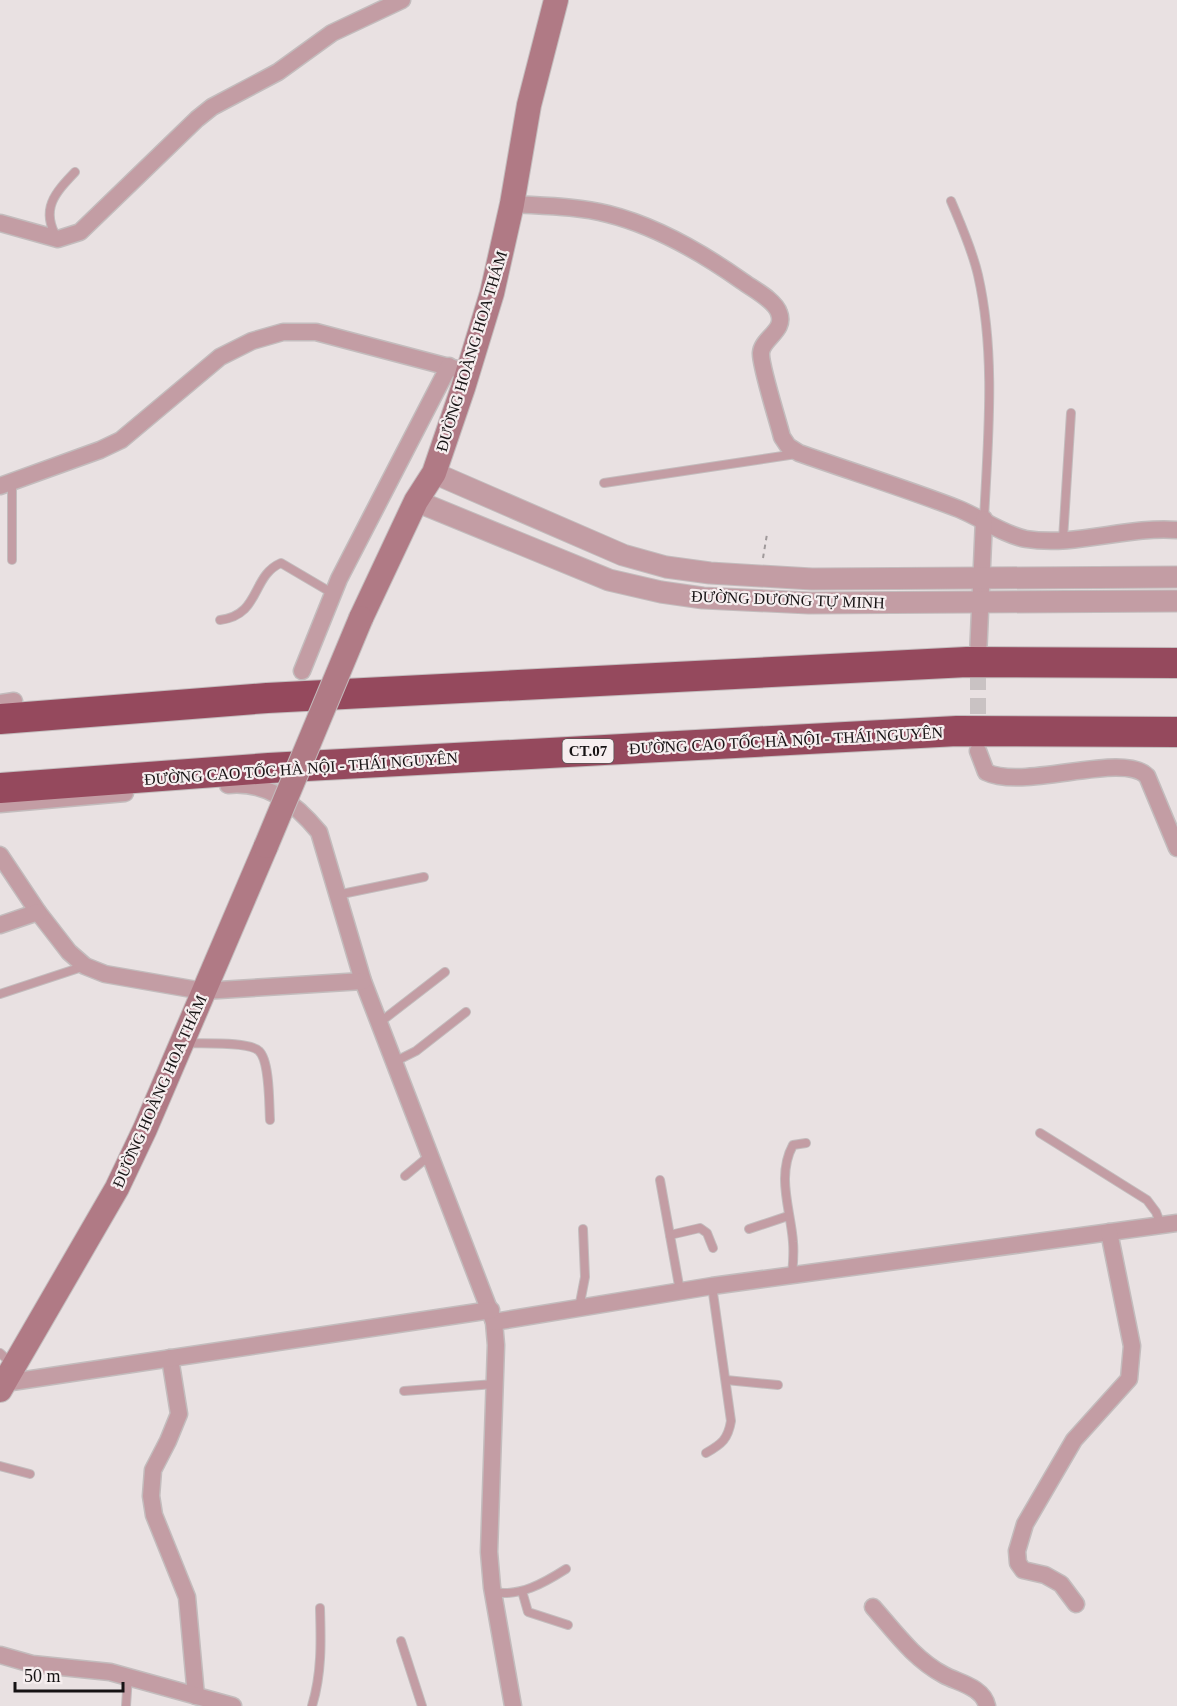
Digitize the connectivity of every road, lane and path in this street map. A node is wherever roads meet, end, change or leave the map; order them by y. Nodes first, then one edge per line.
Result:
1 (402, 0) edge
2 (554, 1) edge
3 (75, 172) dead end
4 (951, 201) dead end
5 (512, 204) junction
6 (0, 223) edge
7 (58, 239) junction
8 (458, 369) junction
9 (1071, 413) dead end
10 (799, 453) junction
11 (434, 472) junction
12 (604, 483) dead end
13 (6, 484) edge
14 (416, 501) junction
15 (984, 519) junction
16 (1177, 530) edge
17 (767, 534) dead end
18 (1063, 539) junction
19 (12, 560) dead end
20 (760, 576) junction
21 (1177, 577) edge
22 (981, 578) junction
23 (332, 593) junction
24 (1177, 601) edge
25 (980, 603) junction
26 (220, 620) dead end
27 (978, 657) tunnel mouth
28 (1177, 663) edge
29 (302, 671) dead end
30 (5, 708) edge
31 (1177, 732) edge
32 (978, 751) tunnel mouth
33 (0, 789) edge
34 (0, 804) edge
35 (1177, 848) edge
36 (0, 855) edge
37 (424, 877) dead end
38 (338, 895) junction
39 (38, 912) junction
40 (0, 925) edge
41 (85, 966) junction
42 (445, 972) dead end
43 (363, 981) junction
44 (203, 991) junction
45 (0, 994) edge
46 (466, 1012) dead end
47 (379, 1023) junction
48 (180, 1043) junction
49 (394, 1062) junction
50 (270, 1120) dead end
51 (1040, 1133) dead end
52 (806, 1143) dead end
53 (429, 1156) junction
54 (405, 1176) dead end
55 (660, 1180) dead end
56 (788, 1216) junction
57 (1169, 1224) edge
58 (749, 1229) dead end
59 (584, 1230) dead end
60 (1110, 1232) junction
61 (670, 1235) junction
62 (713, 1248) dead end
63 (792, 1275) junction
64 (712, 1286) junction
65 (680, 1292) junction
66 (579, 1308) junction
67 (493, 1316) junction
68 (170, 1358) junction
69 (5, 1373) edge
70 (726, 1380) junction
71 (494, 1384) junction
72 (778, 1385) dead end
73 (404, 1391) dead end
74 (706, 1453) dead end
75 (0, 1466) edge
76 (30, 1474) dead end
77 (566, 1569) dead end
78 (522, 1591) junction
79 (493, 1592) junction
80 (1076, 1604) dead end
81 (873, 1607) dead end
82 (320, 1608) dead end
83 (568, 1625) dead end
84 (401, 1641) dead end
85 (0, 1655) edge
86 (128, 1676) junction
87 (196, 1696) junction
88 (126, 1706) edge
89 (233, 1706) edge
90 (312, 1706) edge
91 (422, 1706) edge
92 (513, 1706) edge
93 (987, 1706) edge

1 - 7 street
2 - 5 main road, ĐƯỜNG HOÀNG HOA THÁM
3 - 7 lane
4 - 15 lane
5 - 8 main road, ĐƯỜNG HOÀNG HOA THÁM
5 - 10 street
6 - 7 street
8 - 11 main road, ĐƯỜNG HOÀNG HOA THÁM
8 - 13 street
8 - 23 street
9 - 18 lane
10 - 12 lane
10 - 15 street
11 - 14 main road, ĐƯỜNG HOÀNG HOA THÁM
11 - 20 street, ĐƯỜNG DƯƠNG TỰ MINH
13 - 19 lane
14 - 25 street, ĐƯỜNG DƯƠNG TỰ MINH
14 - 44 main road, ĐƯỜNG HOÀNG HOA THÁM, bridge
15 - 18 street
15 - 22 street
16 - 18 street
17 - 20 path
20 - 22 street, ĐƯỜNG DƯƠNG TỰ MINH
21 - 22 street, ĐƯỜNG DƯƠNG TỰ MINH
22 - 25 street
23 - 26 lane
23 - 29 street
24 - 25 street, ĐƯỜNG DƯƠNG TỰ MINH
25 - 27 street
28 - 30 highway
31 - 33 highway, ĐƯỜNG CAO TỐC HÀ NỘI - THÁI NGUYÊN / CT.07
32 - 35 street
34 - 38 street
36 - 39 street
37 - 38 lane
38 - 43 street
39 - 40 street
39 - 41 street
41 - 44 street
41 - 45 lane
42 - 47 lane
43 - 44 street
43 - 47 street
44 - 48 main road, ĐƯỜNG HOÀNG HOA THÁM
46 - 49 lane
47 - 49 street
48 - 50 lane
48 - 69 main road, ĐƯỜNG HOÀNG HOA THÁM
49 - 53 street
51 - 57 lane
52 - 56 lane
53 - 54 lane
53 - 67 street
55 - 61 lane
56 - 58 lane
56 - 63 lane
57 - 60 street
59 - 66 lane
60 - 63 street
60 - 80 street
61 - 62 lane
61 - 65 lane
63 - 64 street
64 - 65 street
64 - 70 lane
65 - 66 street
66 - 67 street
67 - 68 street
67 - 71 street
68 - 69 street
68 - 87 street
70 - 72 lane
70 - 74 lane
71 - 73 lane
71 - 79 street
75 - 76 lane
77 - 78 lane
78 - 79 lane
78 - 83 lane
79 - 92 street
81 - 93 street
82 - 90 lane
84 - 91 lane
85 - 86 street
86 - 87 street
86 - 88 lane
87 - 89 street

